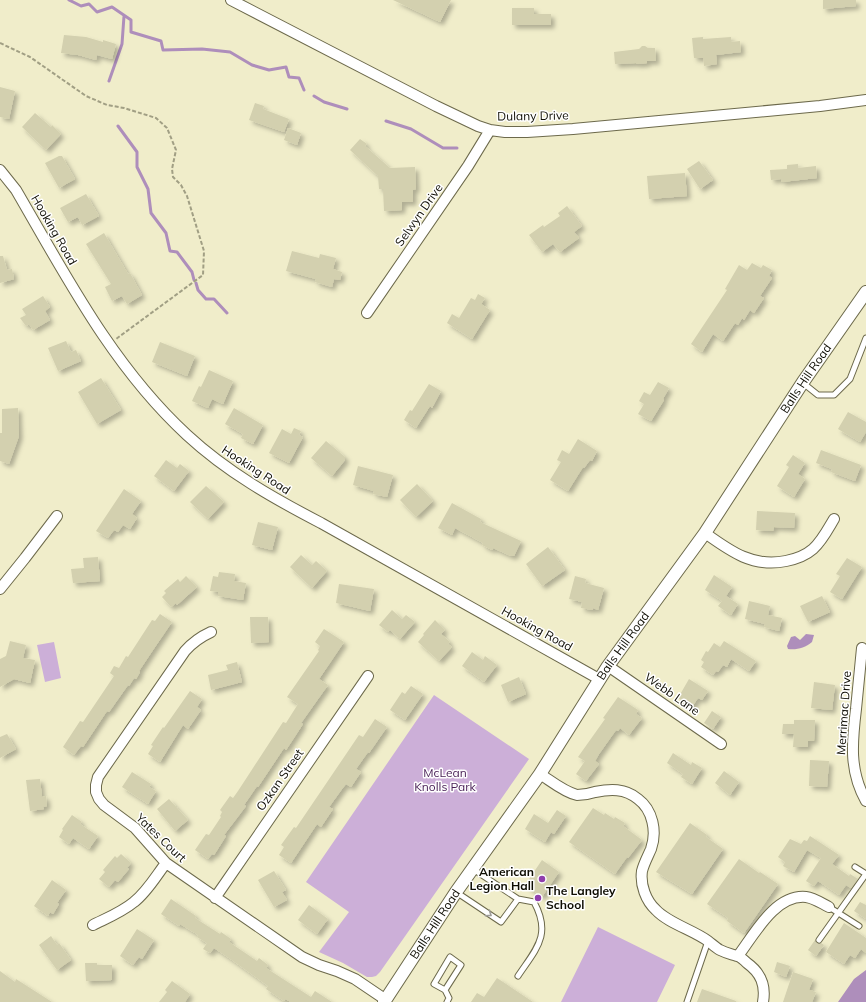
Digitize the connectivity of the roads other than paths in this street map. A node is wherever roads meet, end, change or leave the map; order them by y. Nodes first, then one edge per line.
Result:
1 (231, 0) edge
2 (866, 100) edge
3 (490, 130) junction
4 (0, 170) edge
5 (866, 292) edge
6 (367, 313) dead end
7 (866, 338) edge
8 (802, 382) junction
9 (57, 516) dead end
10 (834, 519) dead end
11 (705, 533) junction
12 (0, 589) edge
13 (211, 632) dead end
14 (862, 648) dead end
15 (608, 666) junction
16 (368, 676) dead end
17 (599, 679) junction
18 (720, 744) dead end
19 (540, 774) junction
20 (866, 801) edge
21 (166, 863) junction
22 (855, 867) dead end
23 (472, 869) junction
24 (456, 892) junction
25 (215, 898) junction
26 (518, 899) junction
27 (829, 906) joint
28 (839, 912) junction
29 (93, 925) dead end
30 (860, 926) dead end
31 (820, 940) dead end
32 (708, 941) junction
33 (738, 956) junction
34 (518, 976) dead end
35 (445, 990) junction
36 (387, 1001) edge
37 (447, 1002) edge
38 (687, 1002) edge
39 (763, 1002) edge

1 - 3 street, Dulany Drive
2 - 3 street, Dulany Drive
3 - 6 street, Selwyn Drive
4 - 17 street, Hooking Road
5 - 8 street, Balls Hill Road
7 - 8 lane
8 - 11 street, Balls Hill Road
9 - 12 street
10 - 11 street
11 - 15 street, Balls Hill Road
13 - 21 street, Yates Court
14 - 20 street, Merrimac Drive
15 - 17 street, Balls Hill Road
15 - 18 street, Webb Lane
16 - 25 street, Ozkan Street
17 - 19 street, Balls Hill Road
19 - 23 street, Balls Hill Road
19 - 32 street
21 - 25 street, Yates Court
21 - 29 street
22 - 28 lane
23 - 24 street, Balls Hill Road
23 - 26 lane
24 -> 26 lane
24 - 36 street, Balls Hill Road
25 - 36 street, Yates Court
26 - 34 lane
27 - 28 lane
27 - 33 street
28 - 30 lane
28 - 31 lane
32 - 33 street
32 - 38 lane
33 - 39 street
35 - 35 lane
35 - 37 lane

